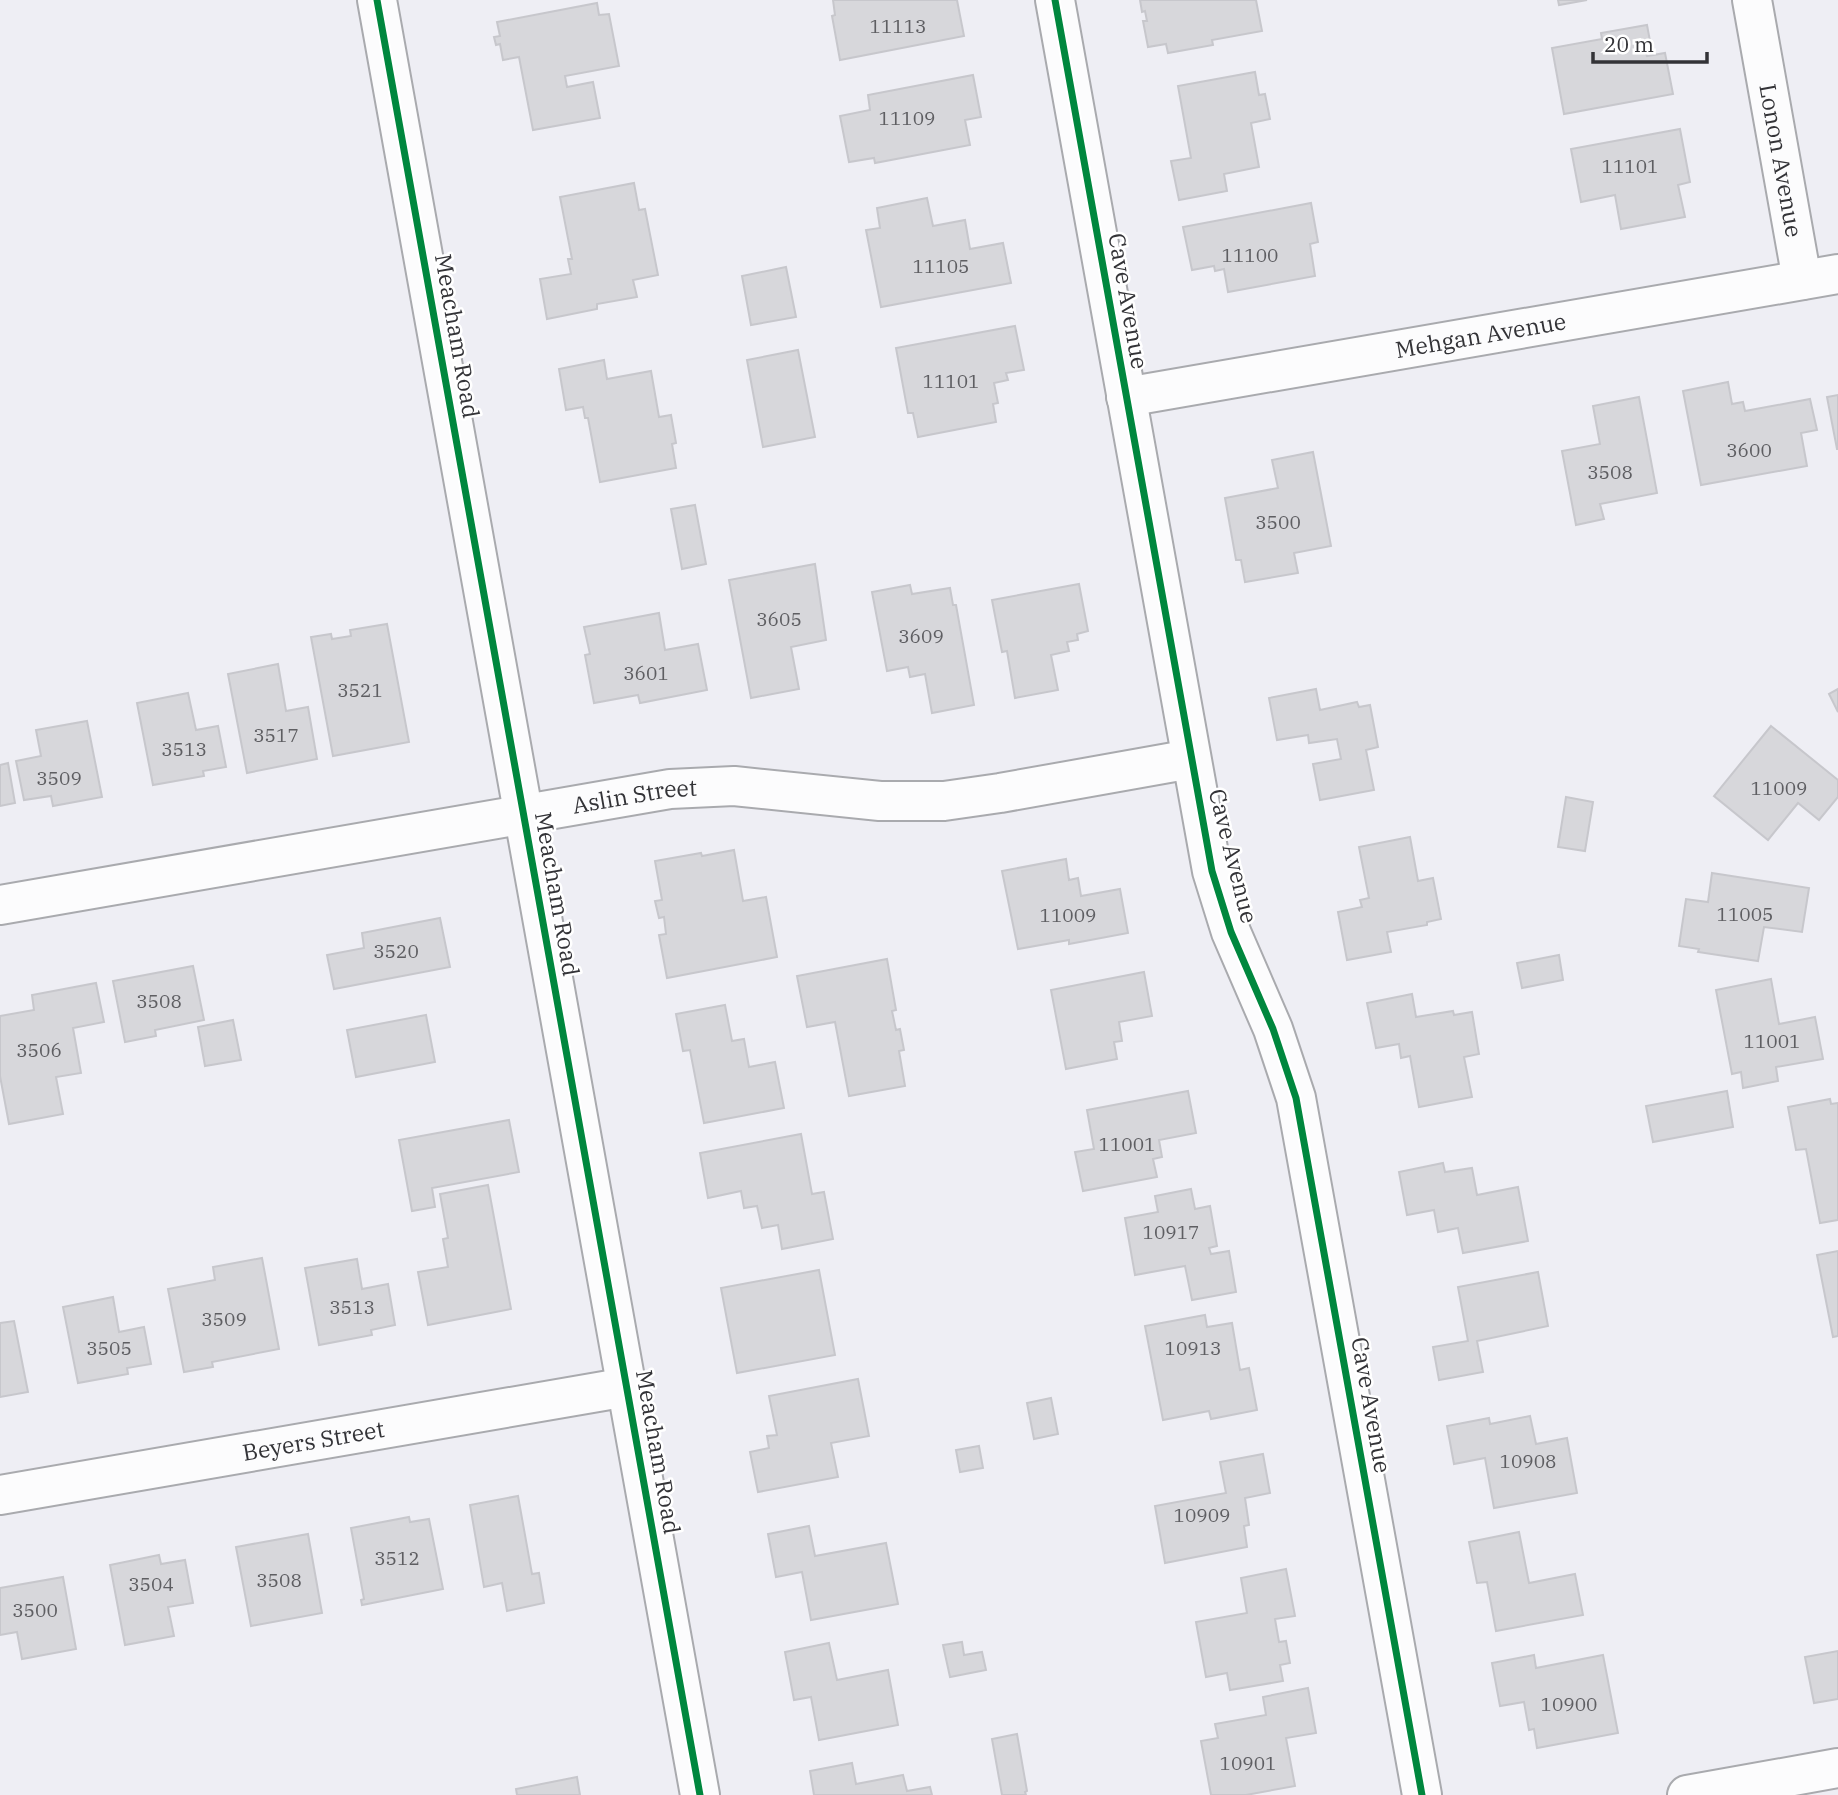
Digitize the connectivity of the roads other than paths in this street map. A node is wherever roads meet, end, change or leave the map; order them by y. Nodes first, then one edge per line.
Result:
1 (377, 0) edge
2 (1055, 0) edge
3 (1752, 0) edge
4 (1820, 277) edge
5 (1126, 397) junction
6 (1191, 759) junction
7 (523, 814) junction
8 (0, 905) edge
9 (627, 1387) junction
10 (0, 1495) edge
11 (1838, 1768) edge
12 (700, 1795) edge
13 (1422, 1795) edge
14 (1687, 1795) edge

1 - 7 street, Meacham Road
2 - 5 street, Cave Avenue
3 - 4 street, Lonon Avenue
4 - 5 street, Mehgan Avenue
5 - 6 street, Cave Avenue
6 - 7 street, Aslin Street
6 - 13 street, Cave Avenue
7 - 8 street, Aslin Street
7 - 9 street, Meacham Road
9 - 10 street, Beyers Street
9 - 12 street, Meacham Road
11 - 14 street

